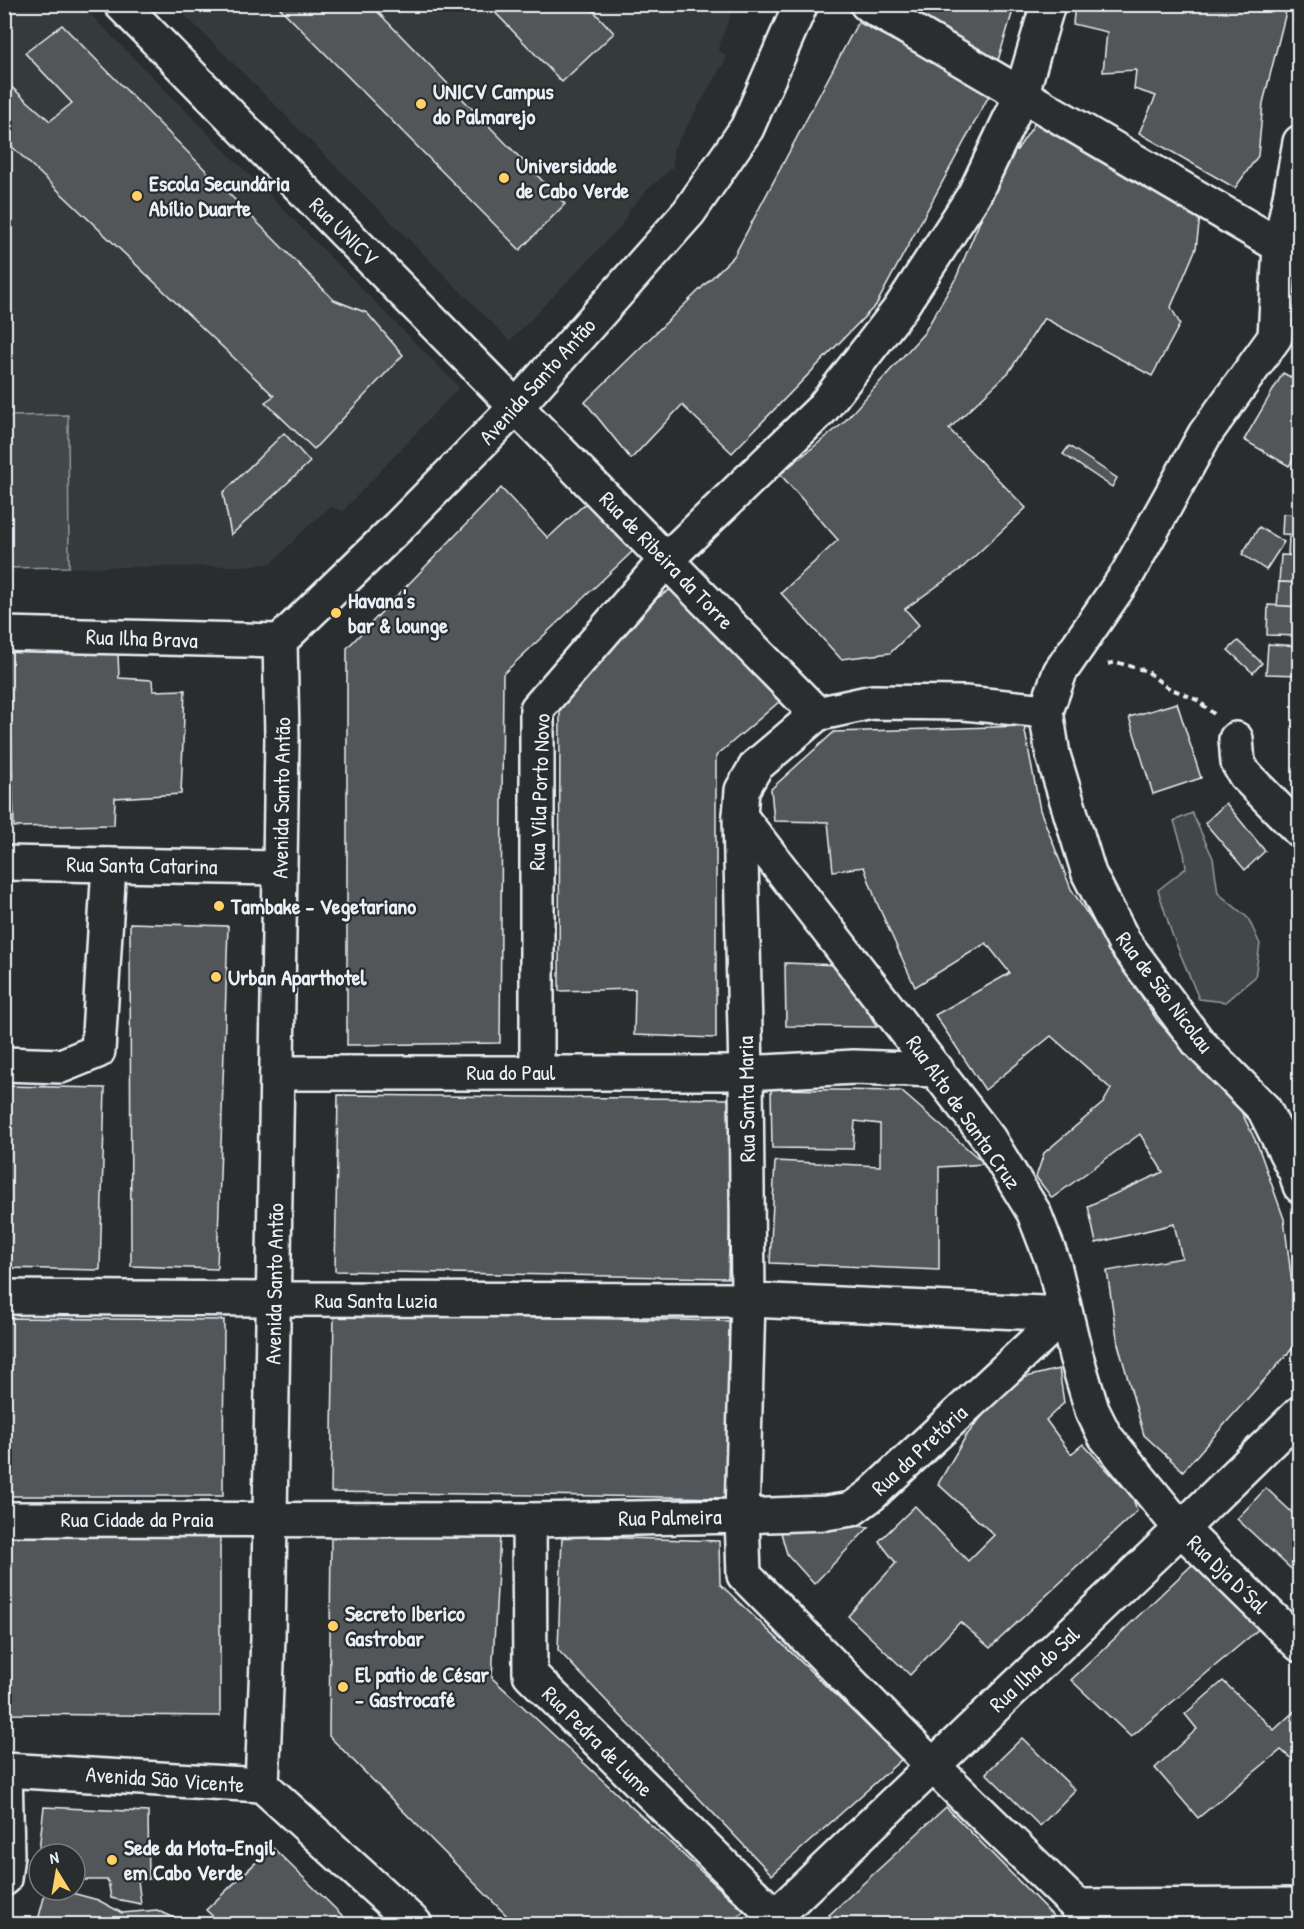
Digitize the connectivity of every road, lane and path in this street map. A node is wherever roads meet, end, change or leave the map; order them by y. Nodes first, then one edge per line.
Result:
1 (121, 4) edge
2 (801, 4) edge
3 (867, 4) edge
4 (1048, 4) edge
5 (1022, 96) junction
6 (1299, 142) edge
7 (1288, 234) edge
8 (1287, 342) edge
9 (516, 407) junction
10 (666, 560) junction
11 (4, 634) edge
12 (280, 641) junction
13 (1060, 672) junction
14 (1046, 711) junction
15 (817, 714) junction
16 (1236, 739) joint
17 (740, 816) junction
18 (1299, 831) edge
19 (4, 863) edge
20 (108, 865) junction
21 (280, 868) junction
22 (4, 1064) edge
23 (937, 1070) junction
24 (537, 1071) junction
25 (277, 1073) junction
26 (746, 1073) junction
27 (1299, 1186) edge
28 (4, 1297) edge
29 (274, 1299) junction
30 (748, 1300) junction
31 (1065, 1314) junction
32 (1299, 1413) edge
33 (742, 1516) junction
34 (270, 1519) junction
35 (4, 1520) edge
36 (529, 1520) junction
37 (1181, 1529) junction
38 (1299, 1645) edge
39 (932, 1765) junction
40 (5, 1770) edge
41 (262, 1785) junction
42 (4, 1879) edge
43 (1299, 1905) edge
44 (775, 1922) edge
45 (415, 1924) edge

1 - 9 street, Rua UNICV
2 - 9 street, Avenida Santo Antão
3 - 5 street
4 - 5 street, Rua Vila Porto Novo
5 - 7 street
5 - 10 street, Rua Vila Porto Novo
6 - 7 street
7 - 8 street
8 - 13 street
9 - 10 street, Rua de Ribeira da Torre
9 - 12 street, Avenida Santo Antão
10 - 15 street, Rua de Ribeira da Torre
10 - 24 street, Rua Vila Porto Novo
11 - 12 street, Rua Ilha Brava
12 - 21 street, Avenida Santo Antão
13 - 14 street
13 - 16 path
14 - 15 street
14 - 27 street, Rua de São Nicolau
15 - 17 street, Rua Santa Maria
16 - 18 street
17 - 23 street, Rua Alto de Santa Cruz
17 - 26 street, Rua Santa Maria
19 - 20 street, Rua Santa Catarina
20 - 21 street, Rua Santa Catarina
20 - 22 street
21 - 25 street, Avenida Santo Antão
23 - 26 street, Rua do Paul
23 - 31 street, Rua Alto de Santa Cruz
24 - 25 street, Rua do Paul
24 - 26 street, Rua do Paul
25 - 29 street, Avenida Santo Antão
26 - 30 street, Rua Santa Maria
28 - 29 street, Rua Santa Luzia
29 - 30 street, Rua Santa Luzia
29 - 34 street, Avenida Santo Antão
30 - 31 street, Rua Santa Luzia
30 - 33 street, Rua Santa Maria
31 - 33 street, Rua da Pretória
31 - 37 street, Rua Alto de Santa Cruz
32 - 37 street, Rua Ilha do Sal
33 - 36 street, Rua Palmeira
33 - 39 street, Rua Palmeira
34 - 35 street, Rua Cidade da Praia
34 - 36 street, Rua Palmeira
34 - 41 street, Avenida Santo Antão
36 - 44 street, Rua Pedra de Lume
37 - 38 street, Rua Dja D´Sal
37 - 39 street, Rua Ilha do Sal
39 - 43 street, Rua Palmeira
39 - 44 street, Rua Ilha do Sal
40 - 41 street, Avenida São Vicente
40 - 42 street
41 - 45 street, Avenida São Vicente

